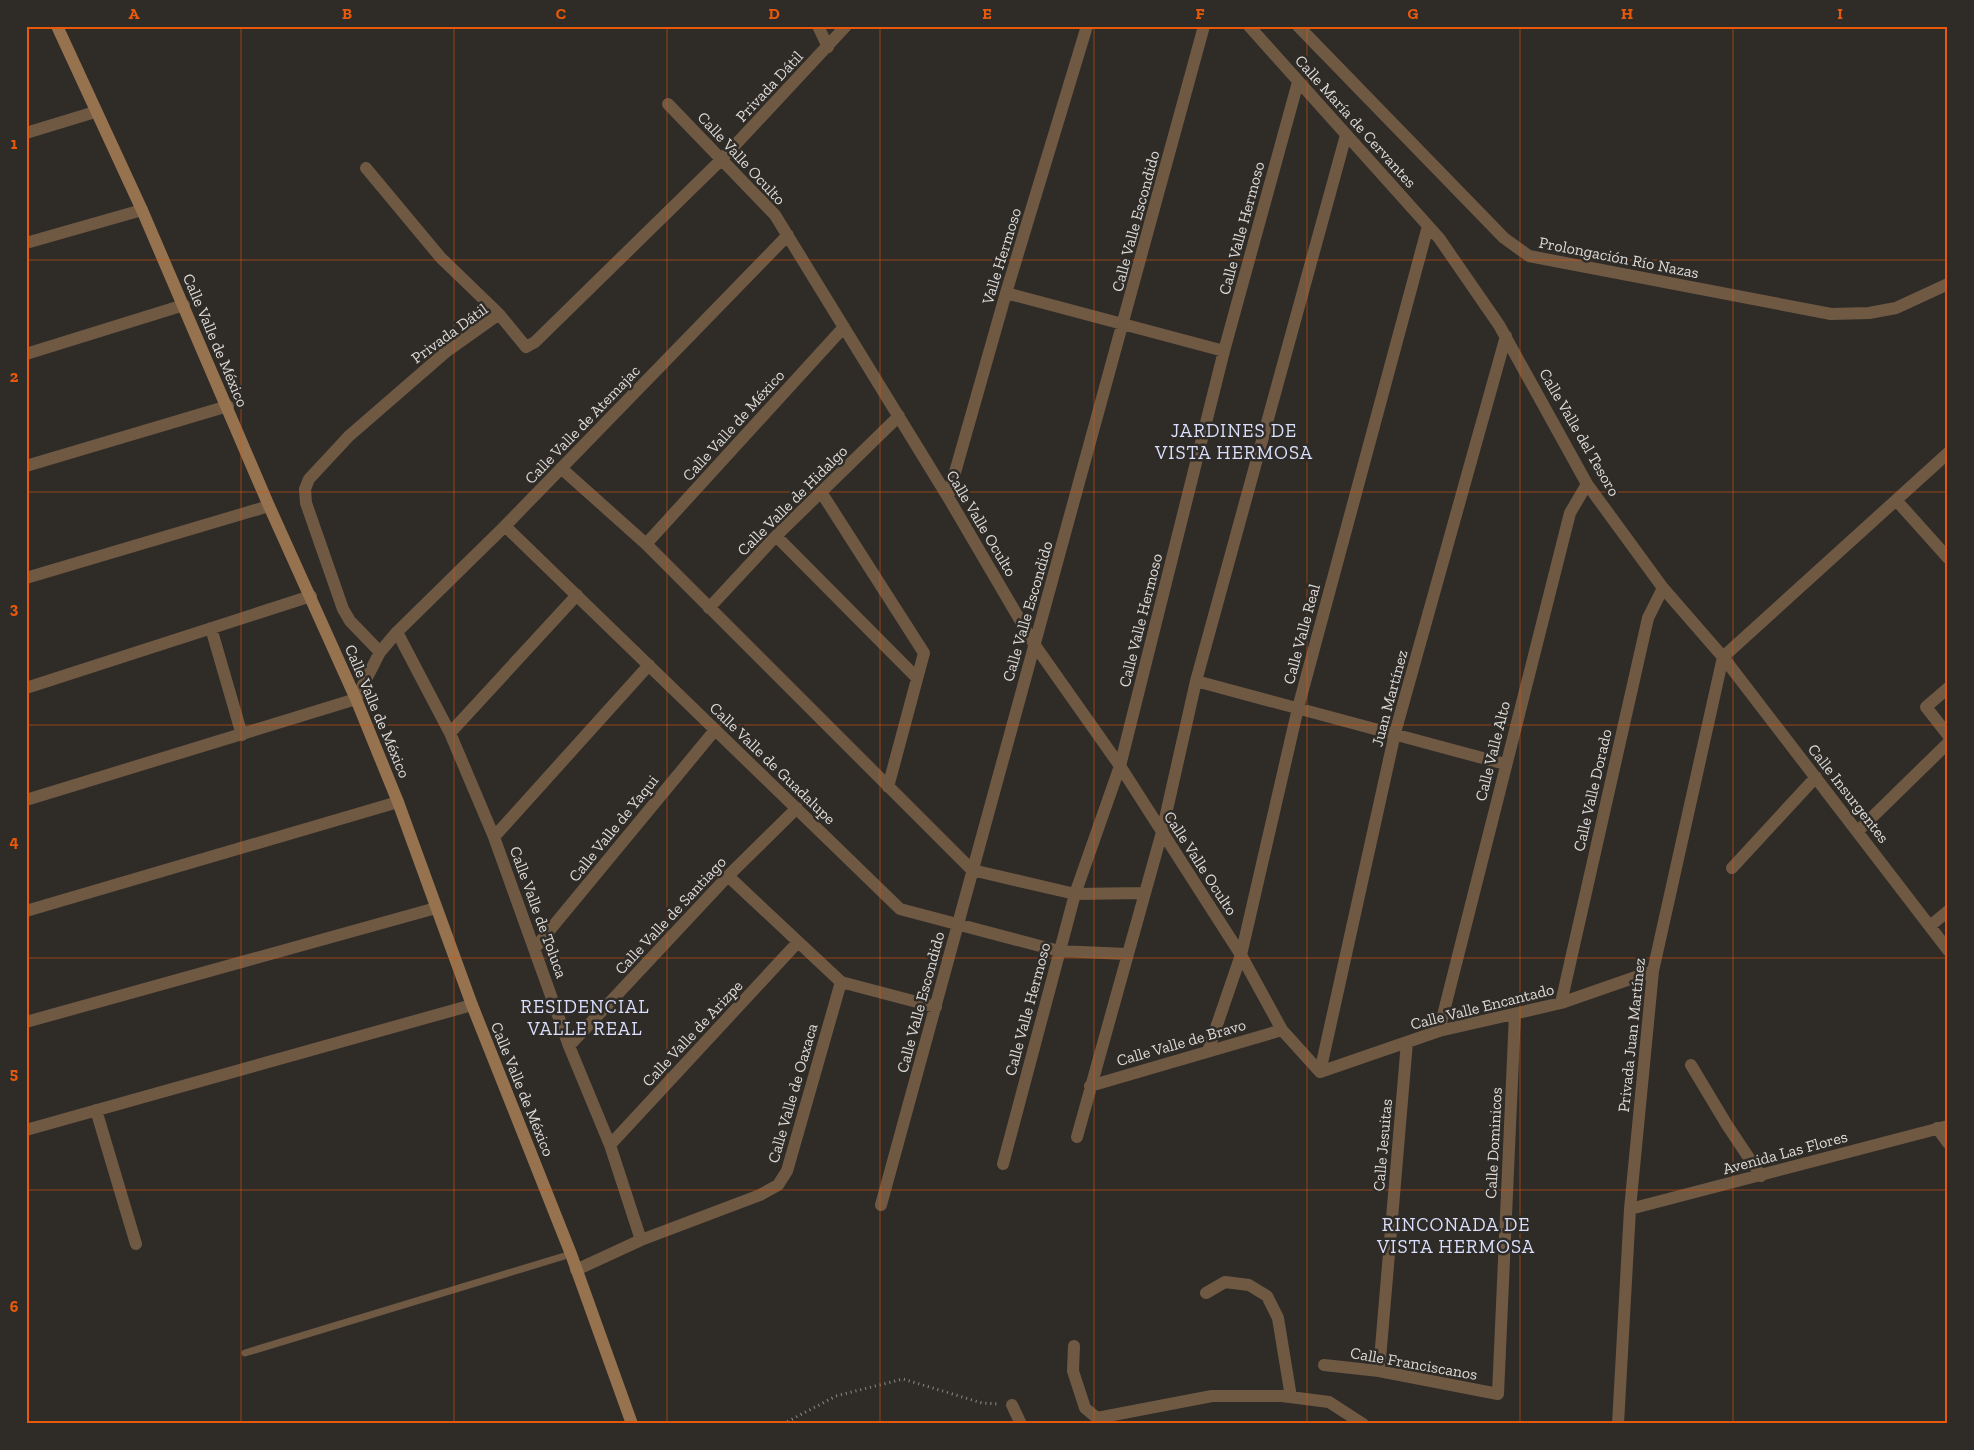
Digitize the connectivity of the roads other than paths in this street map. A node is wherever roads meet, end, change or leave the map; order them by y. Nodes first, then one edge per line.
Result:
1 (57, 26) edge
2 (818, 26) edge
3 (846, 26) edge
4 (1088, 26) edge
5 (1204, 26) edge
6 (1249, 26) edge
7 (1302, 31) edge
8 (828, 47) junction
9 (1298, 82) junction
10 (668, 104) dead end
11 (95, 112) junction
12 (26, 133) edge
13 (1346, 135) junction
14 (722, 159) junction
15 (366, 168) dead end
16 (142, 210) junction
17 (1428, 226) junction
18 (788, 235) junction
19 (1439, 238) joint
20 (26, 243) edge
21 (1948, 284) edge
22 (1006, 293) junction
23 (184, 305) junction
24 (500, 314) junction
25 (1124, 324) junction
26 (844, 327) junction
27 (1506, 336) junction
28 (1224, 350) junction
29 (26, 354) edge
30 (228, 406) junction
31 (899, 416) junction
32 (1948, 453) edge
33 (26, 466) edge
34 (561, 468) junction
35 (1587, 484) junction
36 (821, 492) junction
37 (948, 497) junction
38 (1896, 500) junction
39 (269, 506) junction
40 (505, 526) junction
41 (776, 536) junction
42 (646, 544) junction
43 (1948, 558) edge
44 (26, 578) edge
45 (1662, 588) junction
46 (577, 595) junction
47 (311, 596) junction
48 (709, 608) junction
49 (211, 628) junction
50 (397, 632) junction
51 (1034, 644) junction
52 (380, 652) junction
53 (1723, 657) junction
54 (649, 665) junction
55 (917, 678) junction
56 (1196, 681) junction
57 (26, 688) edge
58 (1948, 688) edge
59 (356, 699) junction
60 (1298, 708) junction
61 (715, 730) junction
62 (450, 733) junction
63 (1395, 733) junction
64 (242, 735) junction
65 (1948, 735) edge
66 (1948, 743) edge
67 (1505, 764) junction
68 (1120, 766) junction
69 (1816, 777) junction
70 (888, 788) junction
71 (26, 800) edge
72 (398, 802) junction
73 (797, 808) junction
74 (1858, 831) junction
75 (1162, 832) junction
76 (494, 836) junction
77 (1732, 868) dead end
78 (972, 870) junction
79 (728, 876) junction
80 (1144, 893) junction
81 (1075, 894) junction
82 (436, 908) junction
83 (26, 911) edge
84 (1948, 911) edge
85 (958, 925) junction
86 (1930, 926) junction
87 (798, 942) junction
88 (535, 948) junction
89 (1948, 950) edge
90 (1059, 952) junction
91 (1126, 954) junction
92 (1241, 955) junction
93 (1653, 971) junction
94 (841, 982) junction
95 (1561, 1003) junction
96 (472, 1005) junction
97 (936, 1007) junction
98 (1515, 1014) junction
99 (26, 1022) edge
100 (1282, 1030) junction
101 (1439, 1031) junction
102 (1407, 1042) junction
103 (569, 1046) junction
104 (1208, 1051) junction
105 (1691, 1066) dead end
106 (1320, 1072) junction
107 (1090, 1086) junction
108 (96, 1110) junction
109 (1943, 1127) edge
110 (26, 1130) edge
111 (1077, 1137) dead end
112 (1948, 1143) edge
113 (610, 1145) junction
114 (1003, 1164) dead end
115 (1761, 1176) junction
116 (882, 1206) dead end
117 (1630, 1209) junction
118 (641, 1240) junction
119 (136, 1244) dead end
120 (571, 1254) junction
121 (576, 1270) junction
122 (1206, 1293) dead end
123 (1074, 1346) dead end
124 (245, 1353) dead end
125 (1324, 1365) dead end
126 (1379, 1371) junction
127 (1498, 1394) joint
128 (1291, 1397) junction
129 (1012, 1404) road end
130 (632, 1424) edge
131 (1021, 1424) edge
132 (1364, 1424) edge
133 (1618, 1424) edge

1 - 11 street, Calle Valle de México
2 - 8 street
3 - 8 street, Privada Dátil
4 - 22 street, Valle Hermoso
5 - 25 street, Calle Valle Escondido
6 - 9 street, Calle María de Cervantes
7 - 21 street, Prolongación Río Nazas
8 - 14 street, Privada Dátil
9 - 13 street, Calle María de Cervantes
9 - 28 street, Calle Valle Hermoso
10 - 14 street, Calle Valle Oculto
11 - 12 street
11 - 16 street, Calle Valle de México
13 - 17 street, Calle María de Cervantes
13 - 56 street
14 - 18 street, Calle Valle Oculto
14 - 24 street, Privada Dátil
15 - 24 street
16 - 20 street
16 - 23 street, Calle Valle de México
17 - 19 street, Calle María de Cervantes
17 - 60 street, Calle Valle Real
18 - 26 street, Calle Valle Oculto
18 - 34 street, Calle Valle de Atemajac
19 - 27 street, Calle Valle del Tesoro
22 - 25 street
22 - 37 street, Valle Hermoso
23 - 29 street
23 - 30 street, Calle Valle de México
24 - 52 street, Privada Dátil
25 - 28 street
25 - 51 street, Calle Valle Escondido
26 - 31 street, Calle Valle Oculto
26 - 42 street, Calle Valle de México
27 - 35 street, Calle Valle del Tesoro
27 - 63 street, Juan Martínez
28 - 68 street, Calle Valle Hermoso
30 - 33 street
30 - 39 street, Calle Valle de México
31 - 36 street, Calle Valle de Hidalgo
31 - 37 street, Calle Valle Oculto
32 - 38 street
34 - 40 street, Calle Valle de Atemajac
34 - 42 street
35 - 45 street, Calle Valle del Tesoro
35 - 67 street, Calle Valle Alto
36 - 41 street, Calle Valle de Hidalgo
36 - 55 street
37 - 51 street, Calle Valle Oculto
38 - 43 street
38 - 53 street
39 - 44 street
39 - 47 street, Calle Valle de México
40 - 46 street, Calle Valle de Guadalupe
40 - 50 street, Calle Valle de Atemajac
41 - 48 street, Calle Valle de Hidalgo
41 - 55 street
42 - 48 street
45 - 53 street, Calle Valle del Tesoro
45 - 95 street, Calle Valle Dorado
46 - 54 street, Calle Valle de Guadalupe
46 - 62 street
47 - 49 street
47 - 59 street, Calle Valle de México
48 - 70 street
49 - 57 street
49 - 64 street
50 - 52 street, Calle Valle de Atemajac
50 - 62 street, Calle Valle de Toluca
51 - 68 street, Calle Valle Oculto
51 - 78 street, Calle Valle Escondido
52 - 59 street, Calle Valle de Atemajac
53 - 69 street, Calle Insurgentes
53 - 93 street, Privada Juan Martínez
54 - 61 street, Calle Valle de Guadalupe
54 - 76 street
55 - 70 street
56 - 60 street
56 - 75 street
58 - 65 street
59 - 64 street
59 - 72 street, Calle Valle de México
60 - 63 street
60 - 92 street, Calle Valle Real
61 - 73 street, Calle Valle de Guadalupe
61 - 88 street, Calle Valle de Yaqui
62 - 76 street, Calle Valle de Toluca
63 - 67 street
63 - 106 street, Juan Martínez
64 - 71 street
66 - 74 street
67 - 101 street, Calle Valle Alto
68 - 75 street, Calle Valle Oculto
68 - 81 street, Calle Valle Hermoso
69 - 74 street, Calle Insurgentes
69 - 77 street
70 - 78 street
72 - 82 street, Calle Valle de México
72 - 83 street
73 - 79 street, Calle Valle de Santiago
73 - 85 street, Calle Valle de Guadalupe
74 - 86 street, Calle Insurgentes
75 - 80 street
75 - 92 street, Calle Valle Oculto
76 - 88 street, Calle Valle de Toluca
78 - 81 street
78 - 85 street, Calle Valle Escondido
79 - 87 street
79 - 103 street, Calle Valle de Santiago
80 - 81 street
80 - 91 street
81 - 90 street, Calle Valle Hermoso
82 - 96 street, Calle Valle de México
82 - 99 street
84 - 86 street
85 - 90 street, Calle Valle de Guadalupe
85 - 97 street, Calle Valle Escondido
86 - 89 street, Calle Insurgentes
87 - 94 street
87 - 113 street, Calle Valle de Arizpe
88 - 103 street, Calle Valle de Toluca
90 - 91 street, Calle Valle de Guadalupe
90 - 114 street, Calle Valle Hermoso
91 - 107 street
92 - 100 street, Calle Valle Oculto
92 - 104 street, Calle Valle Real
93 - 95 street, Calle Valle Encantado
93 - 117 street, Privada Juan Martínez
94 - 97 street
94 - 118 street, Calle Valle de Oaxaca
95 - 98 street, Calle Valle Encantado
96 - 108 street
96 - 120 street, Calle Valle de México
97 - 116 street, Calle Valle Escondido
98 - 101 street, Calle Valle Encantado
98 - 127 street, Calle Dominicos
100 - 104 street, Calle Valle de Bravo
100 - 106 street, Calle Valle Oculto
101 - 102 street, Calle Valle Encantado
102 - 106 street, Calle Valle Encantado
102 - 126 street, Calle Jesuitas
103 - 113 street, Calle Valle de Toluca
104 - 107 street, Calle Valle de Bravo
105 - 115 street
107 - 111 street
108 - 110 street
108 - 119 street
109 - 112 street
109 - 115 street, Avenida Las Flores
113 - 118 street, Calle Valle de Toluca
115 - 117 street, Avenida Las Flores
117 - 133 street, Privada Juan Martínez
118 - 121 street, Calle Valle de Oaxaca
120 - 121 street, Calle Valle de México
120 - 124 lane
121 - 130 street, Calle Valle de México
122 - 128 street
123 - 128 street
125 - 126 street, Calle Franciscanos
126 - 127 street, Calle Franciscanos
128 - 132 street
129 - 131 street

